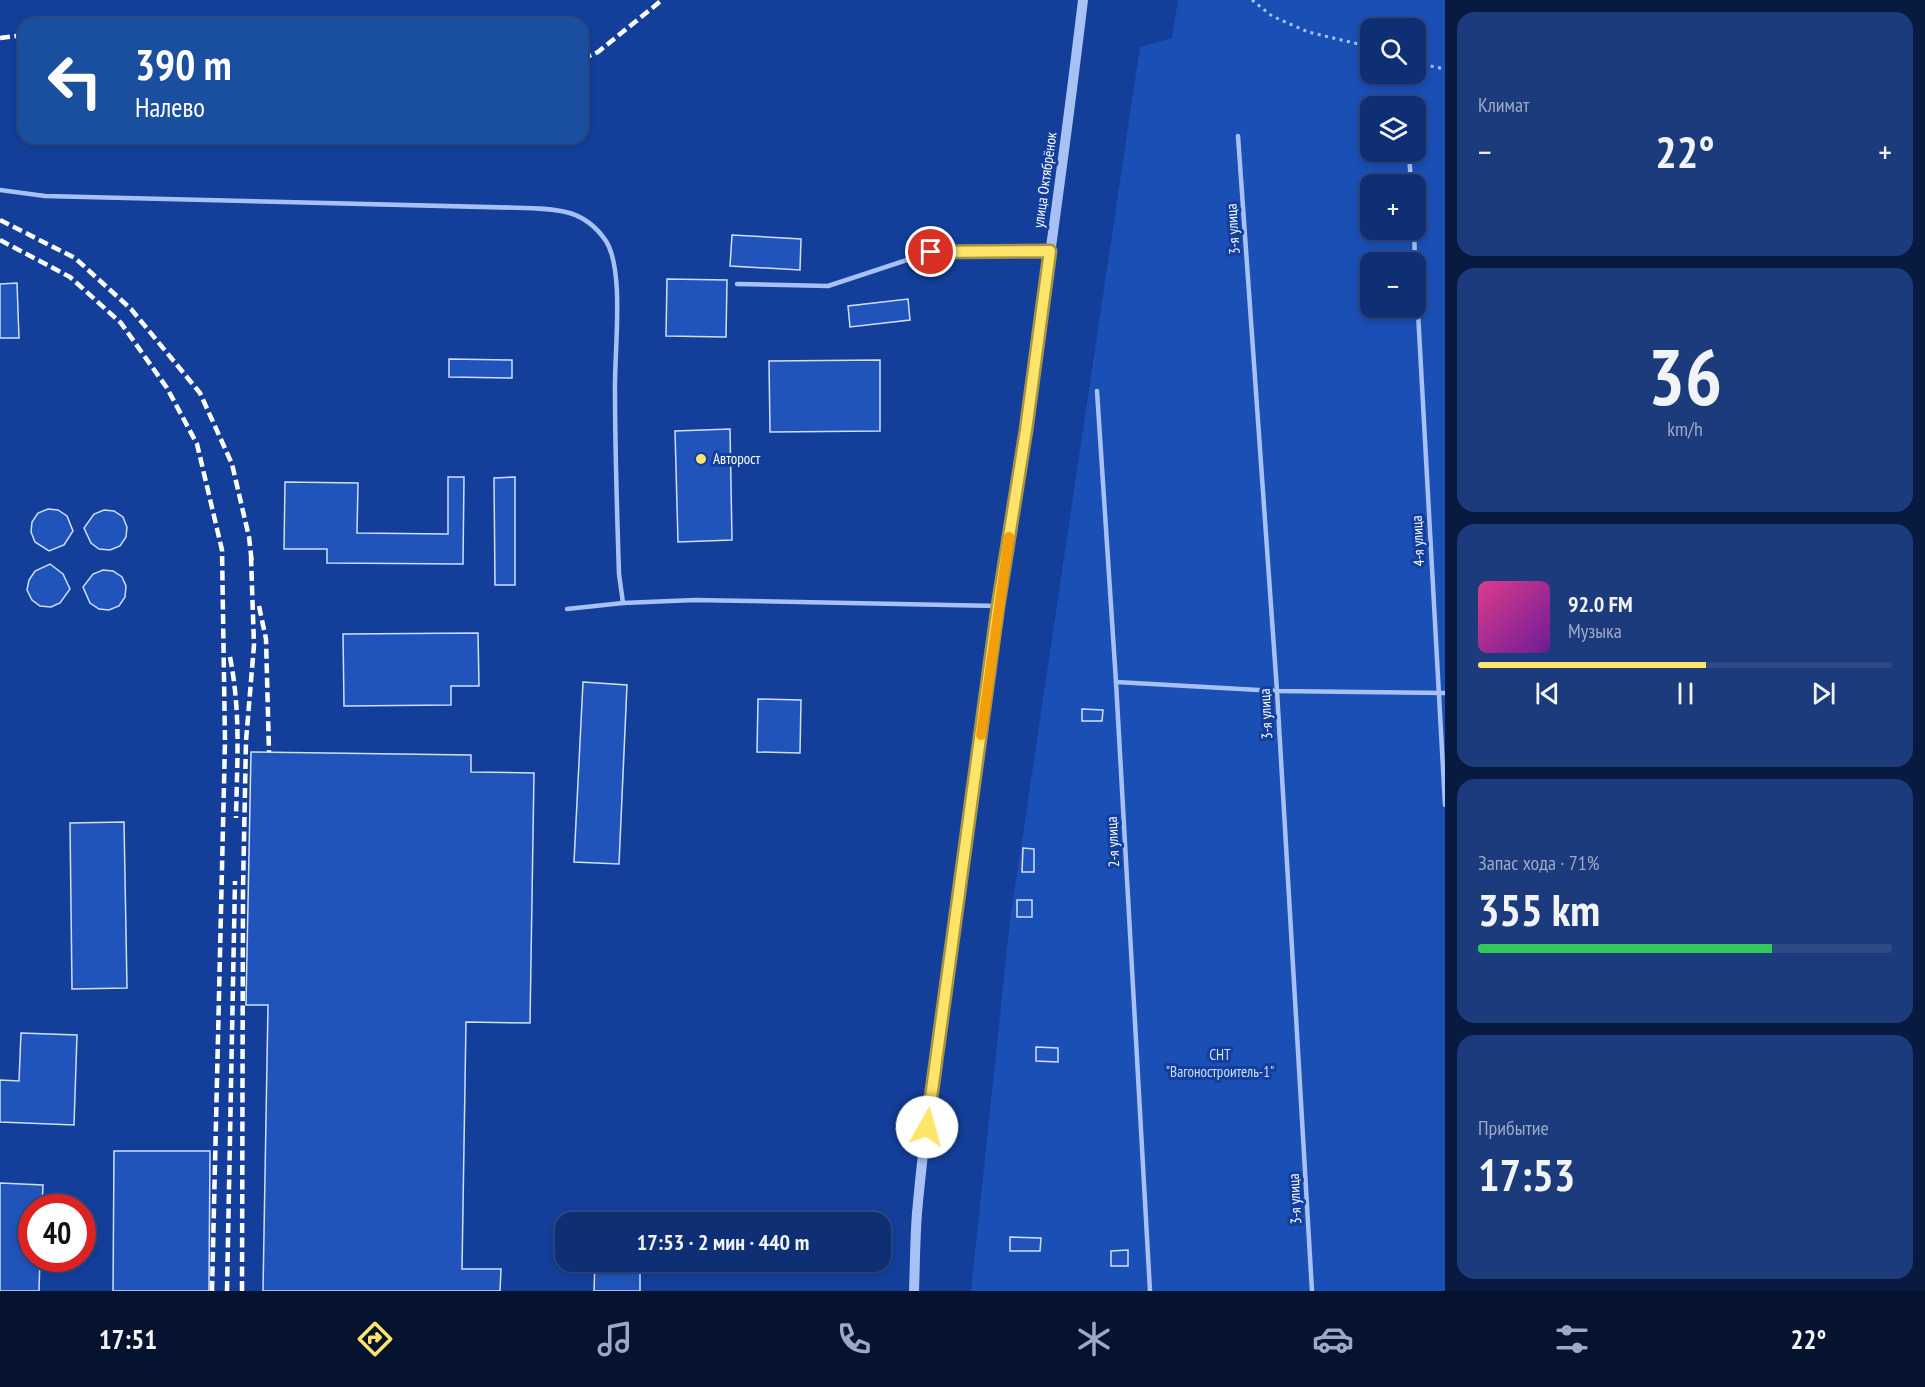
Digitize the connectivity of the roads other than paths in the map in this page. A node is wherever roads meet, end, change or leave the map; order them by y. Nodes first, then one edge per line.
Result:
1 (1083, 0) edge
2 (1238, 136) dead end
3 (0, 190) edge
4 (1050, 251) junction
5 (737, 284) dead end
6 (1418, 318) edge
7 (1097, 391) dead end
8 (623, 603) junction
9 (998, 606) junction
10 (567, 609) dead end
11 (1116, 682) junction
12 (1277, 691) junction
13 (1438, 693) junction
14 (1445, 693) edge
15 (1445, 806) edge
16 (914, 1291) edge
17 (1150, 1291) edge
18 (1312, 1291) edge

1 - 4 street, улица Октябрёнок
2 - 12 lane, 3-я улица
3 - 8 lane
4 - 5 lane
4 - 9 street, улица Октябрёнок
6 - 13 lane, 4-я улица
7 - 11 lane, 2-я улица
8 - 9 lane
8 - 10 lane
9 - 16 street, улица Октябрёнок
11 - 12 lane
11 - 17 lane, 2-я улица
12 - 13 lane
12 - 18 lane, 3-я улица
13 - 14 lane
13 - 15 lane, 4-я улица

